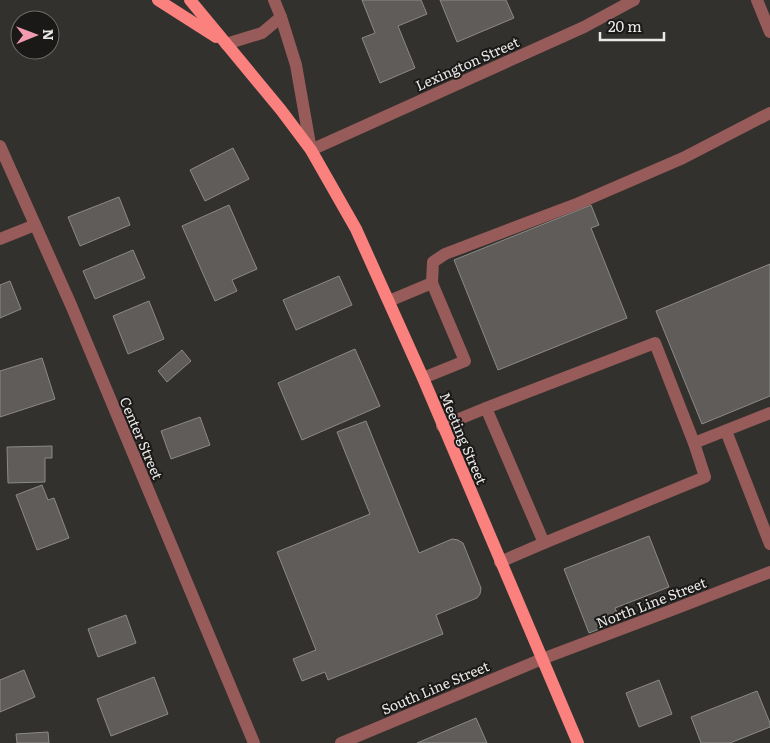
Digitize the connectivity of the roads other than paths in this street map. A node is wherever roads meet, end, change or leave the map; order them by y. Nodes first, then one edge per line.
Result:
1 (158, 0) edge
2 (190, 0) edge
3 (274, 0) edge
4 (634, 0) edge
5 (757, 0) edge
6 (282, 18) junction
7 (770, 32) edge
8 (226, 44) junction
9 (770, 113) edge
10 (0, 146) edge
11 (311, 150) junction
12 (35, 225) junction
13 (0, 238) edge
14 (432, 283) junction
15 (389, 301) junction
16 (422, 378) junction
17 (486, 408) junction
18 (770, 413) edge
19 (442, 426) junction
20 (726, 431) junction
21 (694, 443) junction
22 (544, 543) junction
23 (770, 544) edge
24 (500, 562) junction
25 (770, 572) edge
26 (542, 659) junction
27 (254, 743) edge
28 (341, 743) edge
29 (578, 743) edge

1 - 8 main road
2 - 8 main road, Meeting Street
3 - 6 street, Meeting Street
4 - 11 street, Lexington Street
5 - 7 street
6 - 8 street
6 - 11 street, Meeting Street
8 - 11 main road, Meeting Street
9 - 14 street
10 - 12 street, Center Street
11 - 15 main road, Meeting Street
12 - 13 street
12 - 27 street, Center Street
14 - 15 street
14 - 16 street
15 - 16 main road, Meeting Street
16 - 19 main road, Meeting Street
17 - 19 street
17 - 21 street
17 - 22 street
18 - 20 street
19 - 24 main road, Meeting Street
20 - 21 street
20 - 23 street
21 - 22 street
22 - 24 street
24 - 26 main road, Meeting Street
25 - 26 street, North Line Street
26 - 28 street, South Line Street
26 - 29 main road, Meeting Street

